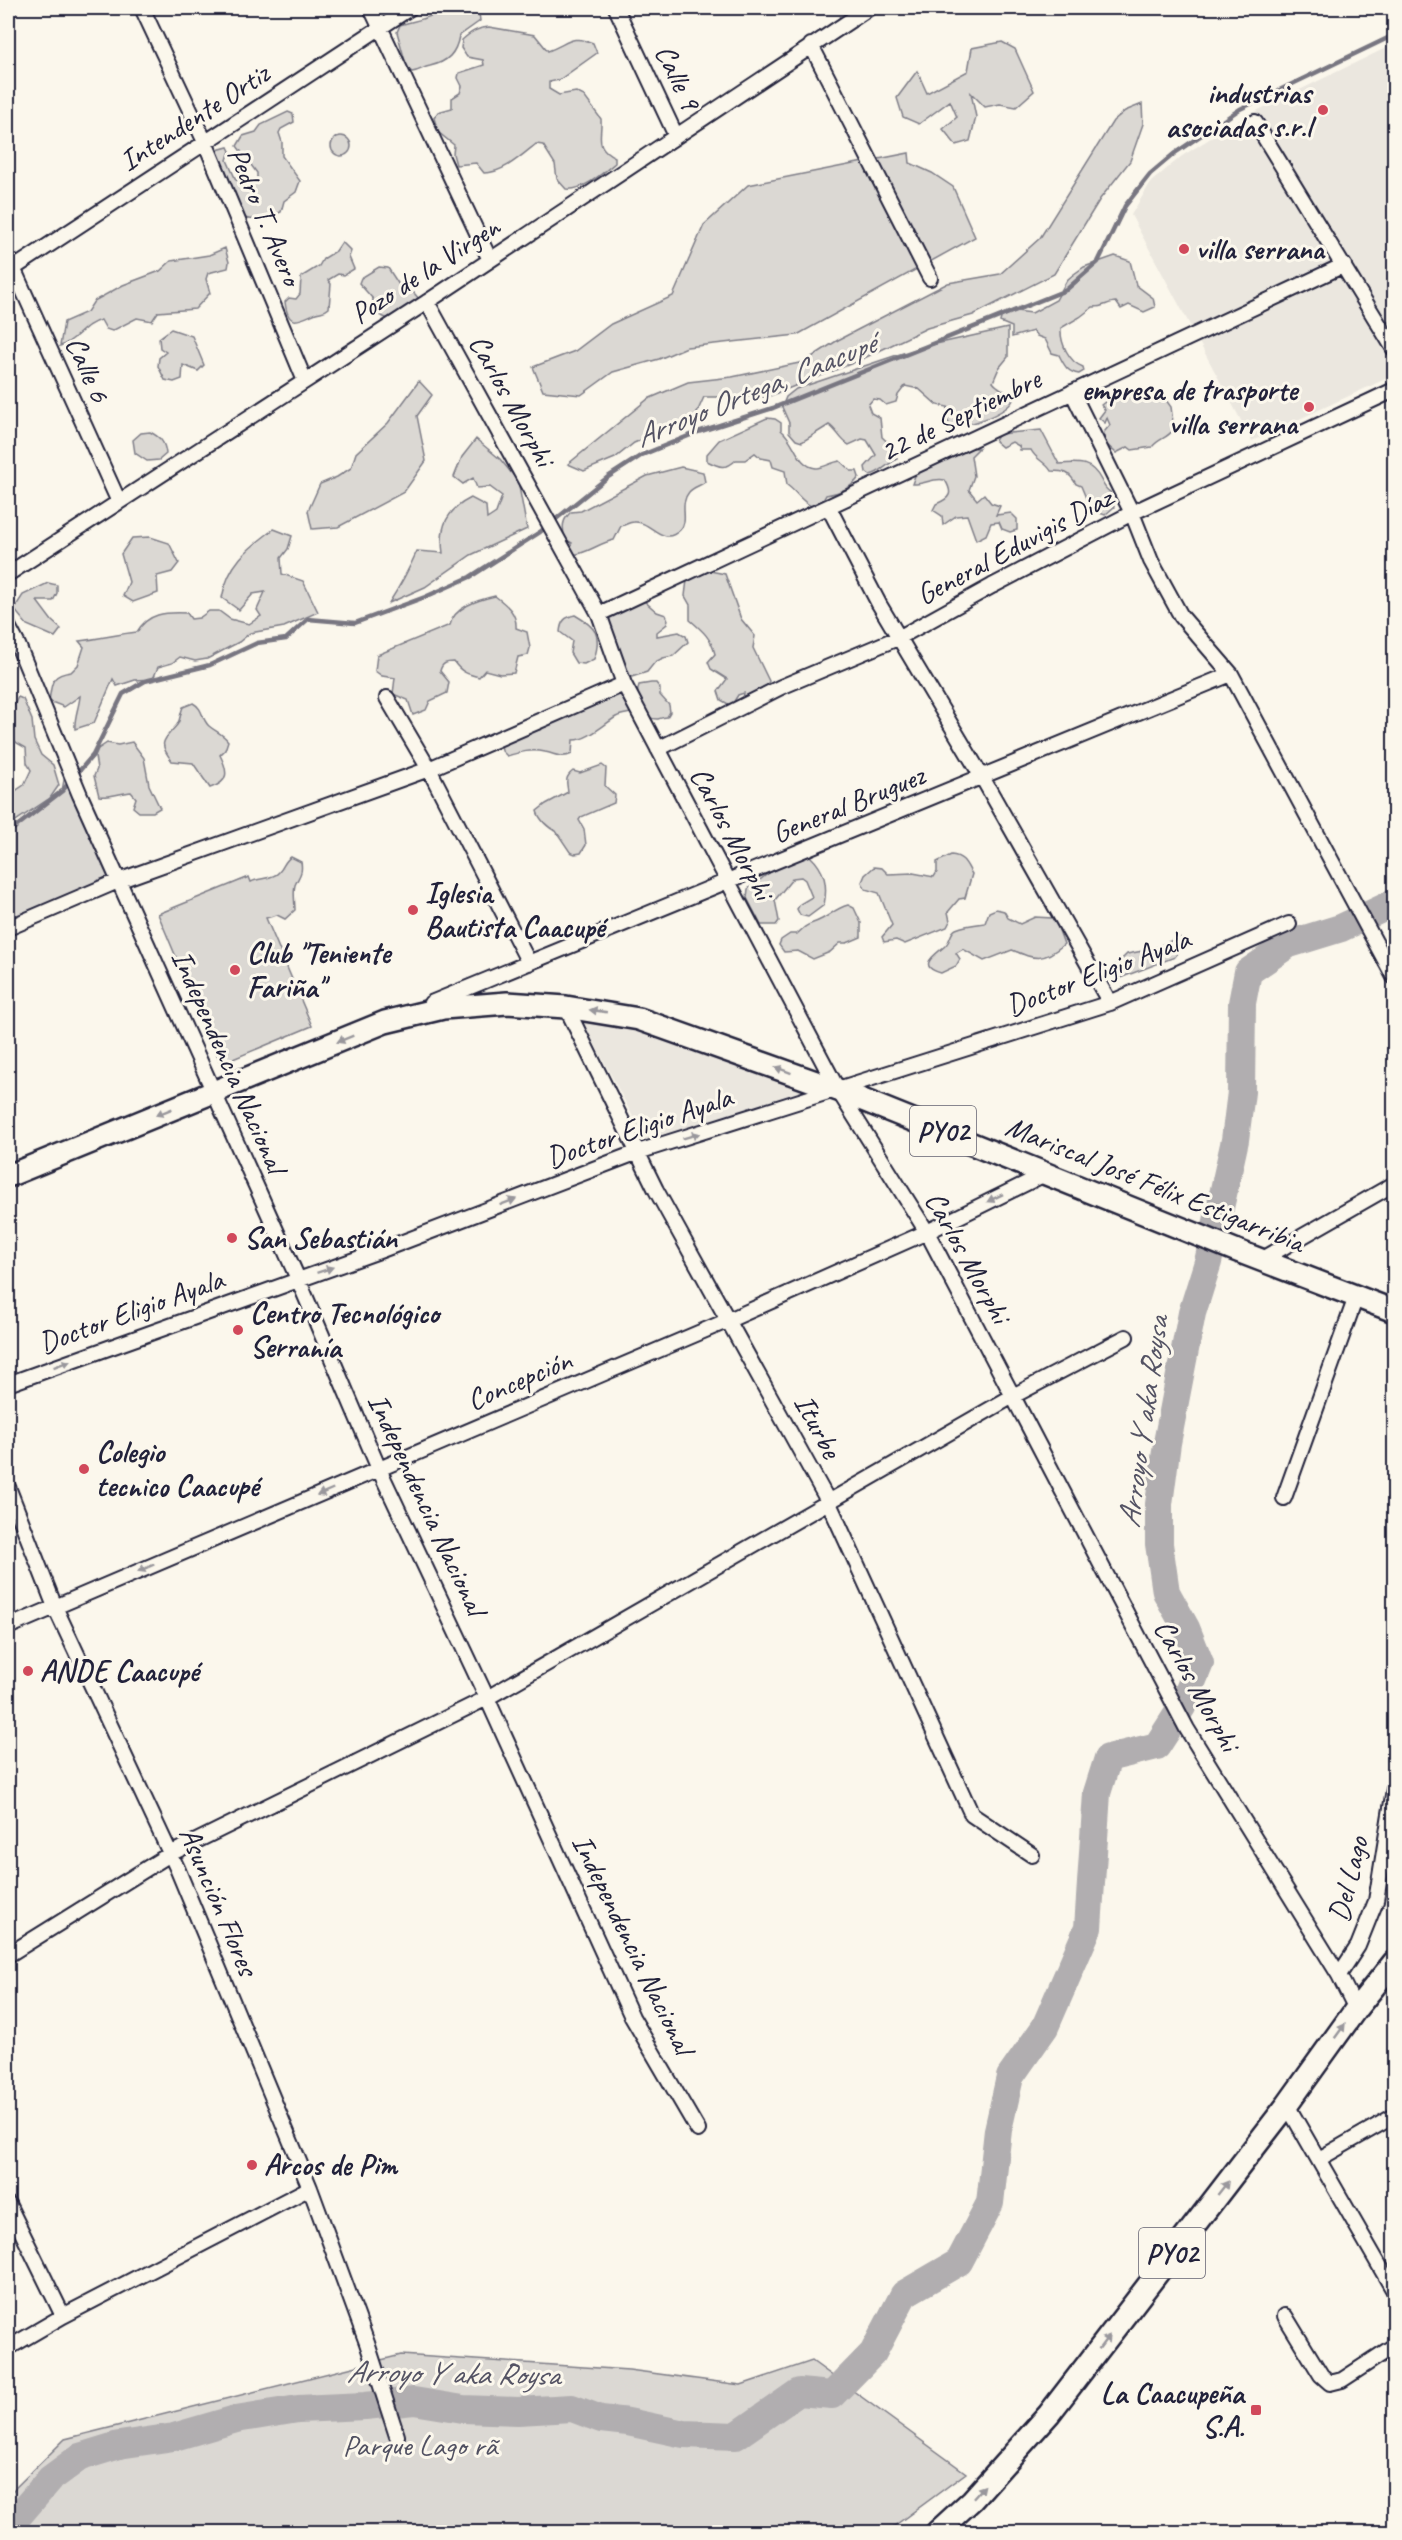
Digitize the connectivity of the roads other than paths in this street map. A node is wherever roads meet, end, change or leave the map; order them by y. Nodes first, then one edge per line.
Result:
1 (142, 8) edge
2 (371, 8) edge
3 (410, 8) edge
4 (616, 8) edge
5 (869, 8) edge
6 (849, 13) edge
7 (380, 27) junction
8 (811, 45) junction
9 (1255, 122) dead end
10 (676, 136) junction
11 (205, 142) junction
12 (490, 260) junction
13 (1344, 265) junction
14 (9, 266) edge
15 (930, 278) dead end
16 (427, 302) junction
17 (1395, 348) edge
18 (305, 381) junction
19 (1395, 390) edge
20 (1072, 392) junction
21 (119, 502) junction
22 (829, 508) junction
23 (1132, 513) junction
24 (8, 574) edge
25 (599, 614) junction
26 (8, 626) edge
27 (900, 637) junction
28 (1231, 674) junction
29 (624, 684) junction
30 (387, 698) dead end
31 (658, 749) junction
32 (429, 769) junction
33 (982, 777) junction
34 (118, 881) junction
35 (727, 883) junction
36 (1288, 924) dead end
37 (8, 928) edge
38 (529, 963) junction
39 (1395, 977) edge
40 (1110, 1003) junction
41 (566, 1007) junction
42 (385, 1023) junction
43 (838, 1090) junction
44 (213, 1092) junction
45 (638, 1152) junction
46 (1047, 1173) junction
47 (8, 1176) edge
48 (1395, 1184) edge
49 (927, 1232) junction
50 (1261, 1260) junction
51 (298, 1279) junction
52 (1356, 1297) junction
53 (1395, 1311) edge
54 (729, 1320) junction
55 (1126, 1337) dead end
56 (8, 1384) edge
57 (1013, 1396) junction
58 (379, 1469) junction
59 (8, 1487) edge
60 (1284, 1498) dead end
61 (828, 1501) junction
62 (55, 1607) junction
63 (8, 1627) edge
64 (487, 1698) junction
65 (1395, 1789) edge
66 (170, 1854) junction
67 (1032, 1855) dead end
68 (8, 1955) edge
69 (1395, 1962) edge
70 (1339, 1976) junction
71 (1356, 2009) junction
72 (1287, 2105) junction
73 (1395, 2116) edge
74 (698, 2130) dead end
75 (1319, 2159) junction
76 (310, 2188) junction
77 (8, 2204) edge
78 (1395, 2291) edge
79 (63, 2316) junction
80 (1285, 2316) dead end
81 (1395, 2346) edge
82 (8, 2348) edge
83 (397, 2436) dead end
84 (942, 2531) edge

1 - 11 street, Pedro T. Avero
2 - 7 street
3 - 7 street, Intendente Ortiz
4 - 10 street, Calle 9
5 - 6 street, Pozo de la Virgen
6 - 8 street, Pozo de la Virgen
7 - 11 street, Intendente Ortiz
7 - 12 street
8 - 10 street, Pozo de la Virgen
8 - 15 street
9 - 13 street
10 - 12 street, Pozo de la Virgen
11 - 14 street, Intendente Ortiz
11 - 18 street, Pedro T. Avero
12 - 16 street, Pozo de la Virgen
13 - 17 street
13 - 20 street, 22 de Septiembre
14 - 21 street, Calle 6
16 - 18 street, Pozo de la Virgen
16 - 25 street, Carlos Morphi
18 - 21 street, Pozo de la Virgen
19 - 23 street, General Eduvigis Díaz
20 - 22 street, 22 de Septiembre
20 - 23 street
21 - 24 street, Pozo de la Virgen
22 - 25 street, 22 de Septiembre
22 - 27 street
23 - 27 street, General Eduvigis Díaz
23 - 28 street
25 - 29 street, Carlos Morphi
26 - 34 street, Independencia Nacional
27 - 31 street, General Eduvigis Díaz
27 - 33 street
28 - 33 street, General Bruguez
28 - 39 street
29 - 31 street, Carlos Morphi
29 - 32 street
30 - 32 street
31 - 35 street, Carlos Morphi
32 - 34 street
32 - 38 street
33 - 35 street, General Bruguez
33 - 40 street
34 - 37 street
34 - 44 street, Independencia Nacional
35 - 38 street, General Bruguez
35 - 43 street, Carlos Morphi
36 - 40 street, Doctor Eligio Ayala
38 - 42 street, General Bruguez
40 - 43 street, Doctor Eligio Ayala
41 - 42 main road, Mariscal José Félix Estigarribia / PY02
43 -> 41 main road, Mariscal José Félix Estigarribia / PY02
41 - 45 street, Iturbe
42 -> 44 main road, Mariscal José Félix Estigarribia / PY02
45 -> 43 street, Doctor Eligio Ayala
43 - 46 main road, Mariscal José Félix Estigarribia / PY02
43 - 49 street, Carlos Morphi
44 -> 47 main road, Mariscal José Félix Estigarribia / PY02
44 - 51 street, Independencia Nacional
51 -> 45 street, Doctor Eligio Ayala
45 - 54 street, Iturbe
46 -> 49 street, Concepción
46 - 50 main road, Mariscal José Félix Estigarribia / PY02
48 - 50 street
49 - 54 street, Concepción
49 - 57 street, Carlos Morphi
50 - 52 main road, Mariscal José Félix Estigarribia / PY02
56 -> 51 street, Doctor Eligio Ayala
51 - 58 street, Independencia Nacional
52 - 53 main road, Mariscal José Félix Estigarribia / PY02
52 - 60 street
54 - 58 street, Concepción
54 - 61 street, Iturbe
55 - 57 street
57 - 61 street
57 - 70 street, Carlos Morphi
58 -> 62 street, Concepción
58 - 64 street, Independencia Nacional
59 - 62 street, Asunción Flores
61 - 64 street
61 - 67 street, Iturbe
62 - 63 street, Concepción
62 - 66 street, Asunción Flores
64 - 66 street
64 - 74 street, Independencia Nacional
65 - 70 street, Del Lago
66 - 68 street
66 - 76 street, Asunción Flores
69 - 71 main road, PY02
70 - 71 street, Carlos Morphi
72 -> 71 main road, PY02
72 - 75 street
84 -> 72 main road, PY02
73 - 75 street
75 - 78 street
76 - 79 street
76 - 83 street, Asunción Flores
77 - 79 street
79 - 82 street
80 - 81 street

